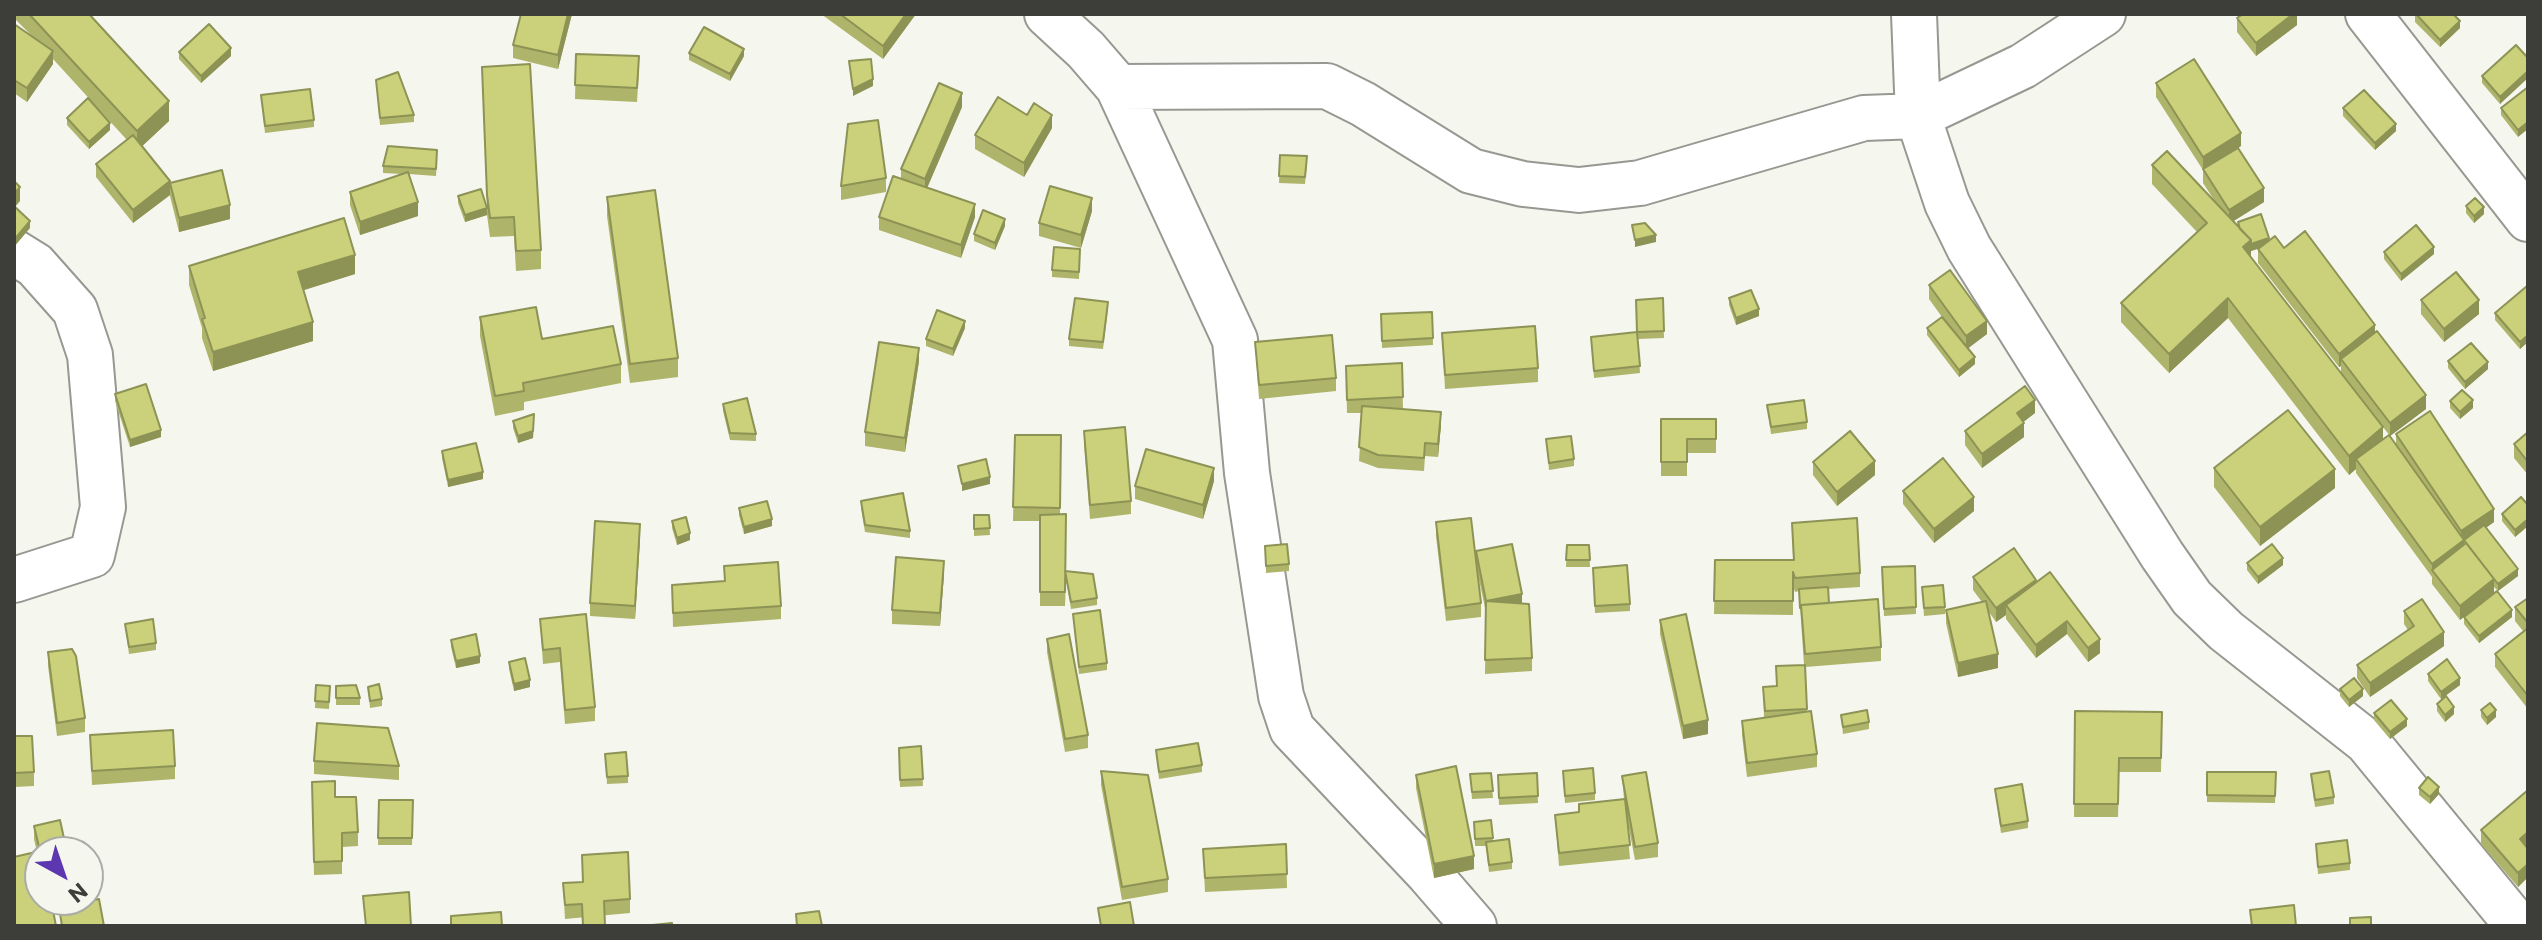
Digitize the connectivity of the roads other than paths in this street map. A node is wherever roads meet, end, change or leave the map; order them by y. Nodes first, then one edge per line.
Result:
1 (1047, 14) edge
2 (1914, 14) edge
3 (2103, 14) edge
4 (2368, 14) edge
5 (1118, 87) junction
6 (1918, 116) junction
7 (2528, 219) edge
8 (14, 252) edge
9 (14, 580) edge
10 (1474, 926) edge
11 (2518, 926) edge

1 - 5 street
2 - 6 street
3 - 6 street
4 - 7 street
5 - 6 street
5 - 10 street
6 - 11 street
8 - 9 street

